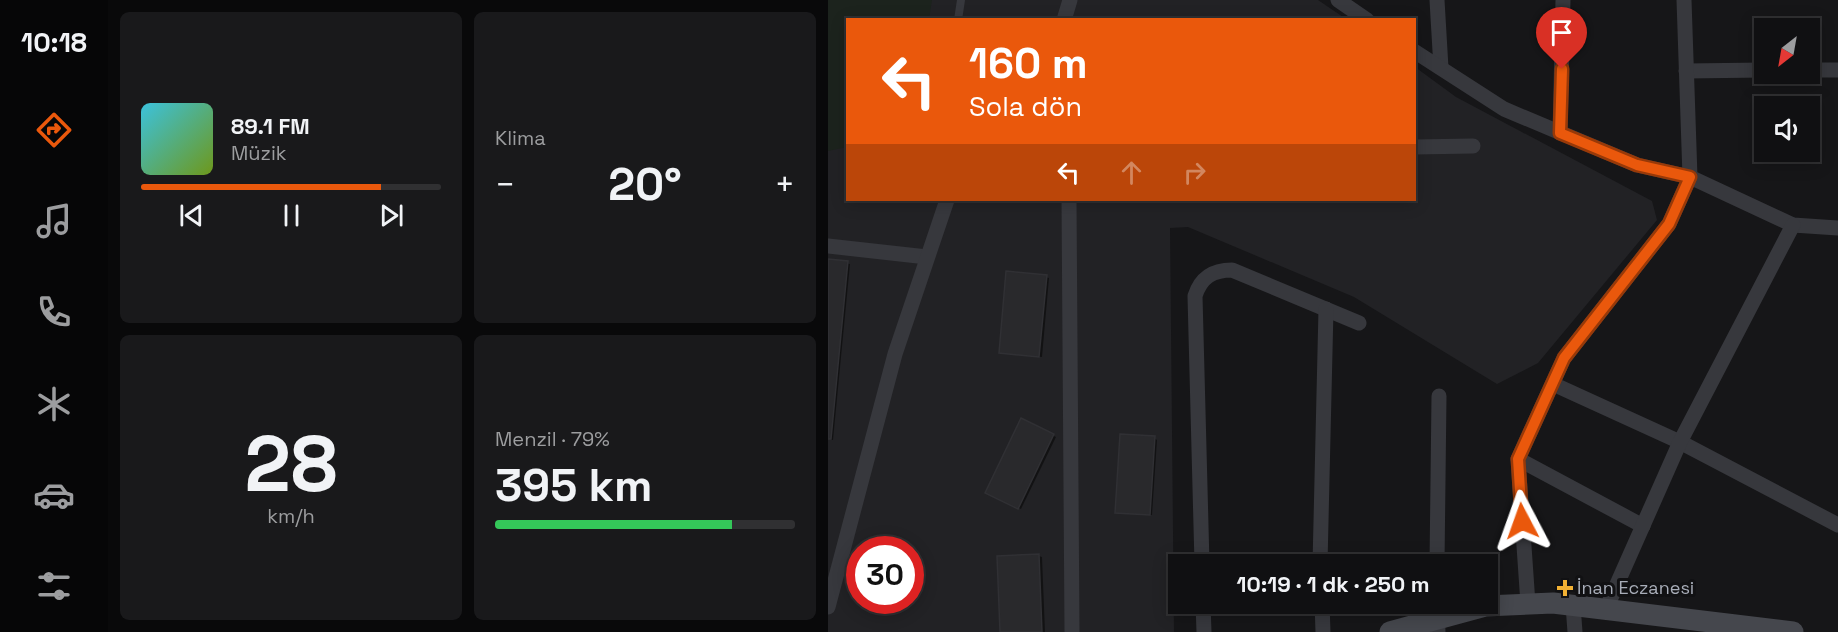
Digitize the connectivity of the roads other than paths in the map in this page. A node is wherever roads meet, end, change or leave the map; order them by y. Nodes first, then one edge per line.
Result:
1 (961, 0) edge
2 (1070, 0) edge
3 (1338, 0) edge
4 (1437, 0) edge
5 (1563, 0) edge
6 (1684, 0) edge
7 (958, 18) edge
8 (1065, 18) edge
9 (1364, 18) edge
10 (1416, 52) edge
11 (1441, 68) junction
12 (1754, 70) edge
13 (1820, 70) edge
14 (1838, 70) edge
15 (1686, 71) junction
16 (1560, 133) junction
17 (1473, 146) dead end
18 (1416, 147) edge
19 (1690, 177) junction
20 (947, 201) edge
21 (1069, 201) edge
22 (1792, 225) junction
23 (1838, 228) edge
24 (828, 246) edge
25 (927, 257) junction
26 (1326, 309) junction
27 (1359, 323) dead end
28 (1553, 384) junction
29 (1439, 396) dead end
30 (1680, 442) junction
31 (1518, 459) junction
32 (1838, 525) edge
33 (1643, 526) junction
34 (1202, 554) edge
35 (1320, 554) edge
36 (1437, 554) edge
37 (1528, 604) junction
38 (1573, 605) junction
39 (828, 607) edge
40 (1606, 609) junction
41 (1203, 614) edge
42 (1322, 614) edge
43 (1437, 618) edge
44 (1708, 627) edge
45 (1072, 632) edge
46 (1204, 632) edge
47 (1323, 632) edge
48 (1390, 632) edge
49 (1575, 632) edge
50 (1793, 632) edge

1 - 7 lane
2 - 8 street
3 - 9 street
4 - 11 street
5 - 16 street
6 - 15 street
10 - 11 street
11 - 16 street
12 - 15 street
13 - 14 street
15 - 19 street
16 - 19 street
17 - 18 street
19 - 22 street
19 - 28 street
20 - 25 street
21 - 45 street
22 - 23 street
22 - 30 street
24 - 25 street
25 - 39 street
26 - 27 street
26 - 34 street
26 - 35 street
28 - 30 street
28 - 31 street
29 - 36 street
30 - 32 street
30 - 33 street
31 - 33 street
31 - 37 street
33 - 40 street
37 - 38 main road
37 - 43 main road
38 - 40 main road
38 - 49 street
40 - 44 main road
41 - 46 street
42 - 47 street
43 - 48 main road
44 - 50 main road

